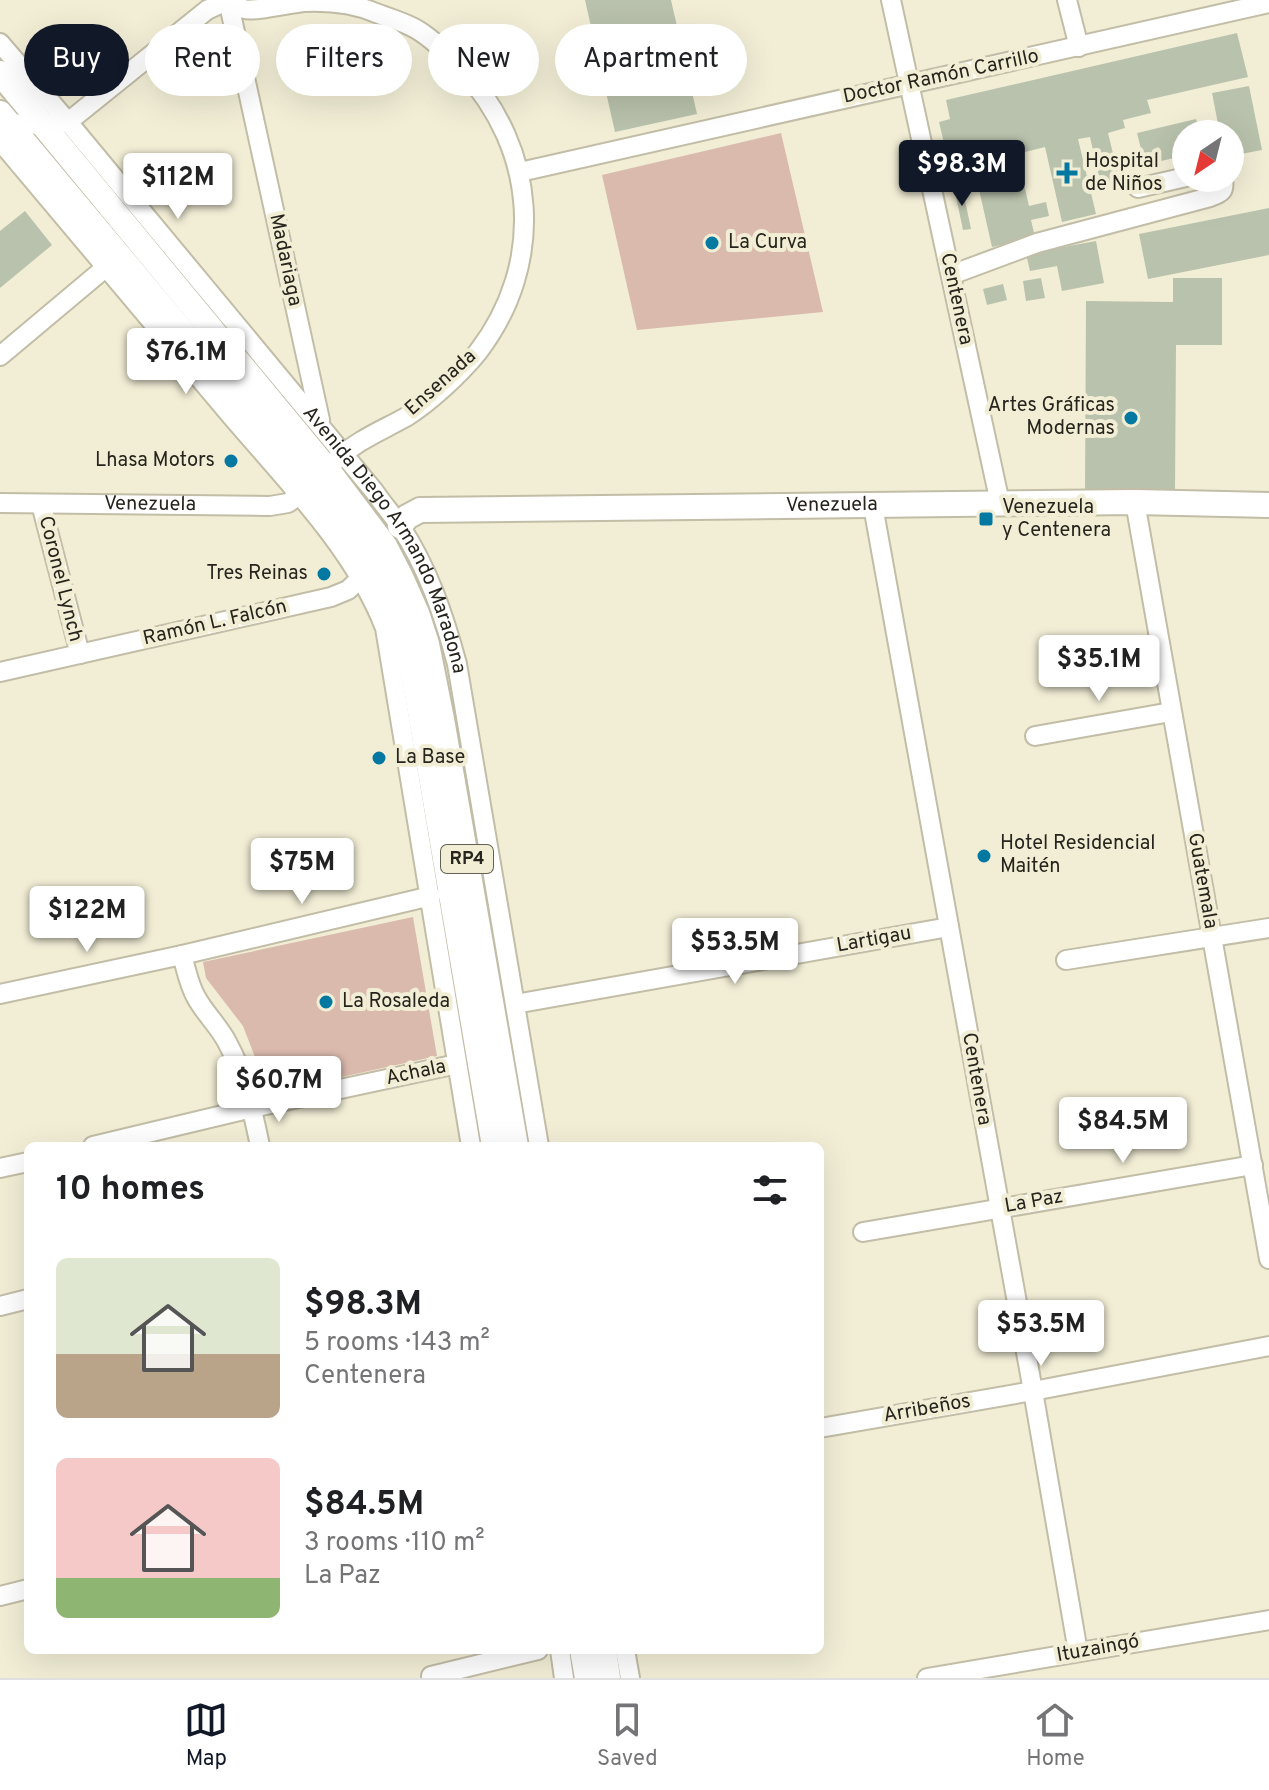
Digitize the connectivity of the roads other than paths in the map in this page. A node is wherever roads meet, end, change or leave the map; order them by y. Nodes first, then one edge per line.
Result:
1 (228, 0) edge
2 (891, 0) edge
3 (1067, 0) edge
4 (307, 1) edge
5 (1269, 3) edge
6 (1240, 4) edge
7 (0, 43) edge
8 (1079, 47) junction
9 (0, 73) edge
10 (910, 83) junction
11 (68, 122) junction
12 (43, 125) junction
13 (2, 126) edge
14 (520, 172) junction
15 (1172, 180) edge
16 (1138, 188) dead end
17 (1221, 192) edge
18 (105, 268) junction
19 (951, 275) junction
20 (0, 356) edge
21 (321, 427) junction
22 (320, 476) junction
23 (1135, 502) junction
24 (0, 503) edge
25 (1000, 503) junction
26 (41, 504) junction
27 (1269, 505) edge
28 (873, 506) junction
29 (380, 554) junction
30 (80, 654) junction
31 (0, 672) edge
32 (1171, 712) junction
33 (1035, 736) dead end
34 (431, 896) junction
35 (949, 927) junction
36 (1269, 928) edge
37 (1212, 938) junction
38 (182, 955) junction
39 (1066, 960) dead end
40 (0, 994) edge
41 (515, 1004) junction
42 (457, 1064) junction
43 (252, 1108) junction
44 (110, 1142) edge
45 (259, 1142) edge
46 (470, 1142) edge
47 (493, 1142) edge
48 (515, 1142) edge
49 (538, 1142) edge
50 (24, 1163) edge
51 (1253, 1165) junction
52 (0, 1168) edge
53 (999, 1208) junction
54 (863, 1232) dead end
55 (1269, 1259) edge
56 (24, 1300) edge
57 (0, 1306) edge
58 (1269, 1346) edge
59 (1033, 1391) junction
60 (824, 1427) edge
61 (24, 1590) edge
62 (0, 1596) edge
63 (1269, 1620) edge
64 (1078, 1652) junction
65 (522, 1654) edge
66 (561, 1654) edge
67 (583, 1654) edge
68 (605, 1654) edge
69 (626, 1654) edge
70 (431, 1676) edge
71 (564, 1678) edge
72 (587, 1678) edge
73 (608, 1678) edge
74 (630, 1678) edge
75 (927, 1678) edge

1 - 4 street, Ensenada
1 - 11 street
1 - 21 street, Madariaga
2 - 10 street, Centenera
3 - 8 street
4 - 14 street, Ensenada
5 - 6 street, Doctor Ramón Carrillo
6 - 8 street, Doctor Ramón Carrillo
7 - 11 street, Avenida Diego Armando Maradona
8 - 10 street, Doctor Ramón Carrillo
9 - 12 main road, Avenida Diego Armando Maradona / RP4
10 - 14 street, Doctor Ramón Carrillo
10 - 19 street, Centenera
11 - 12 street
11 - 21 street, Avenida Diego Armando Maradona
12 - 13 street
12 - 22 main road, Avenida Diego Armando Maradona / RP4
13 - 18 street, Avenida Diego Armando Maradona
13 - 22 main road, Avenida Diego Armando Maradona / RP4
14 - 22 street, Ensenada
15 - 16 street
17 - 19 street
18 - 20 street
18 - 22 street, Avenida Diego Armando Maradona
19 - 25 street, Centenera
21 - 22 street, Avenida Diego Armando Maradona
22 - 26 street, Venezuela
22 - 29 main road, Avenida Diego Armando Maradona / RP4
22 - 29 street, Avenida Diego Armando Maradona
23 - 25 main road, Venezuela
23 - 27 main road, Venezuela
23 - 32 street, Guatemala
24 - 26 street, Venezuela
25 - 28 main road, Venezuela
26 - 30 street, Coronel Lynch
28 - 29 main road, Venezuela
28 - 35 street, Centenera
29 - 30 street, Ramón L. Falcón
29 - 34 street, Avenida Diego Armando Maradona
29 - 41 street, Avenida Diego Armando Maradona
29 - 47 main road, Avenida Diego Armando Maradona / RP4
29 - 48 main road, Avenida Diego Armando Maradona / RP4
30 - 31 street, Ramón L. Falcón
32 - 33 street
32 - 37 street, Guatemala
34 - 38 street
34 - 42 street, Avenida Diego Armando Maradona
35 - 41 street, Lartigau
35 - 53 street, Centenera
36 - 37 street
37 - 39 street
37 - 51 street, Guatemala
38 - 40 street
38 - 43 street
41 - 49 street, Avenida Diego Armando Maradona
42 - 43 street, Achala
42 - 46 street, Avenida Diego Armando Maradona
43 - 44 street, Achala
43 - 45 street
50 - 52 street
51 - 53 street, La Paz
51 - 55 street, Guatemala
53 - 54 street, La Paz
53 - 59 street, Centenera
56 - 57 street
58 - 59 street, Arribeños
59 - 60 street, Arribeños
59 - 64 street, Centenera
61 - 62 street
63 - 64 street, Ituzaingó
64 - 75 street, Ituzaingó
65 - 70 street
66 - 71 street
67 - 72 main road
68 - 73 main road
69 - 74 street

